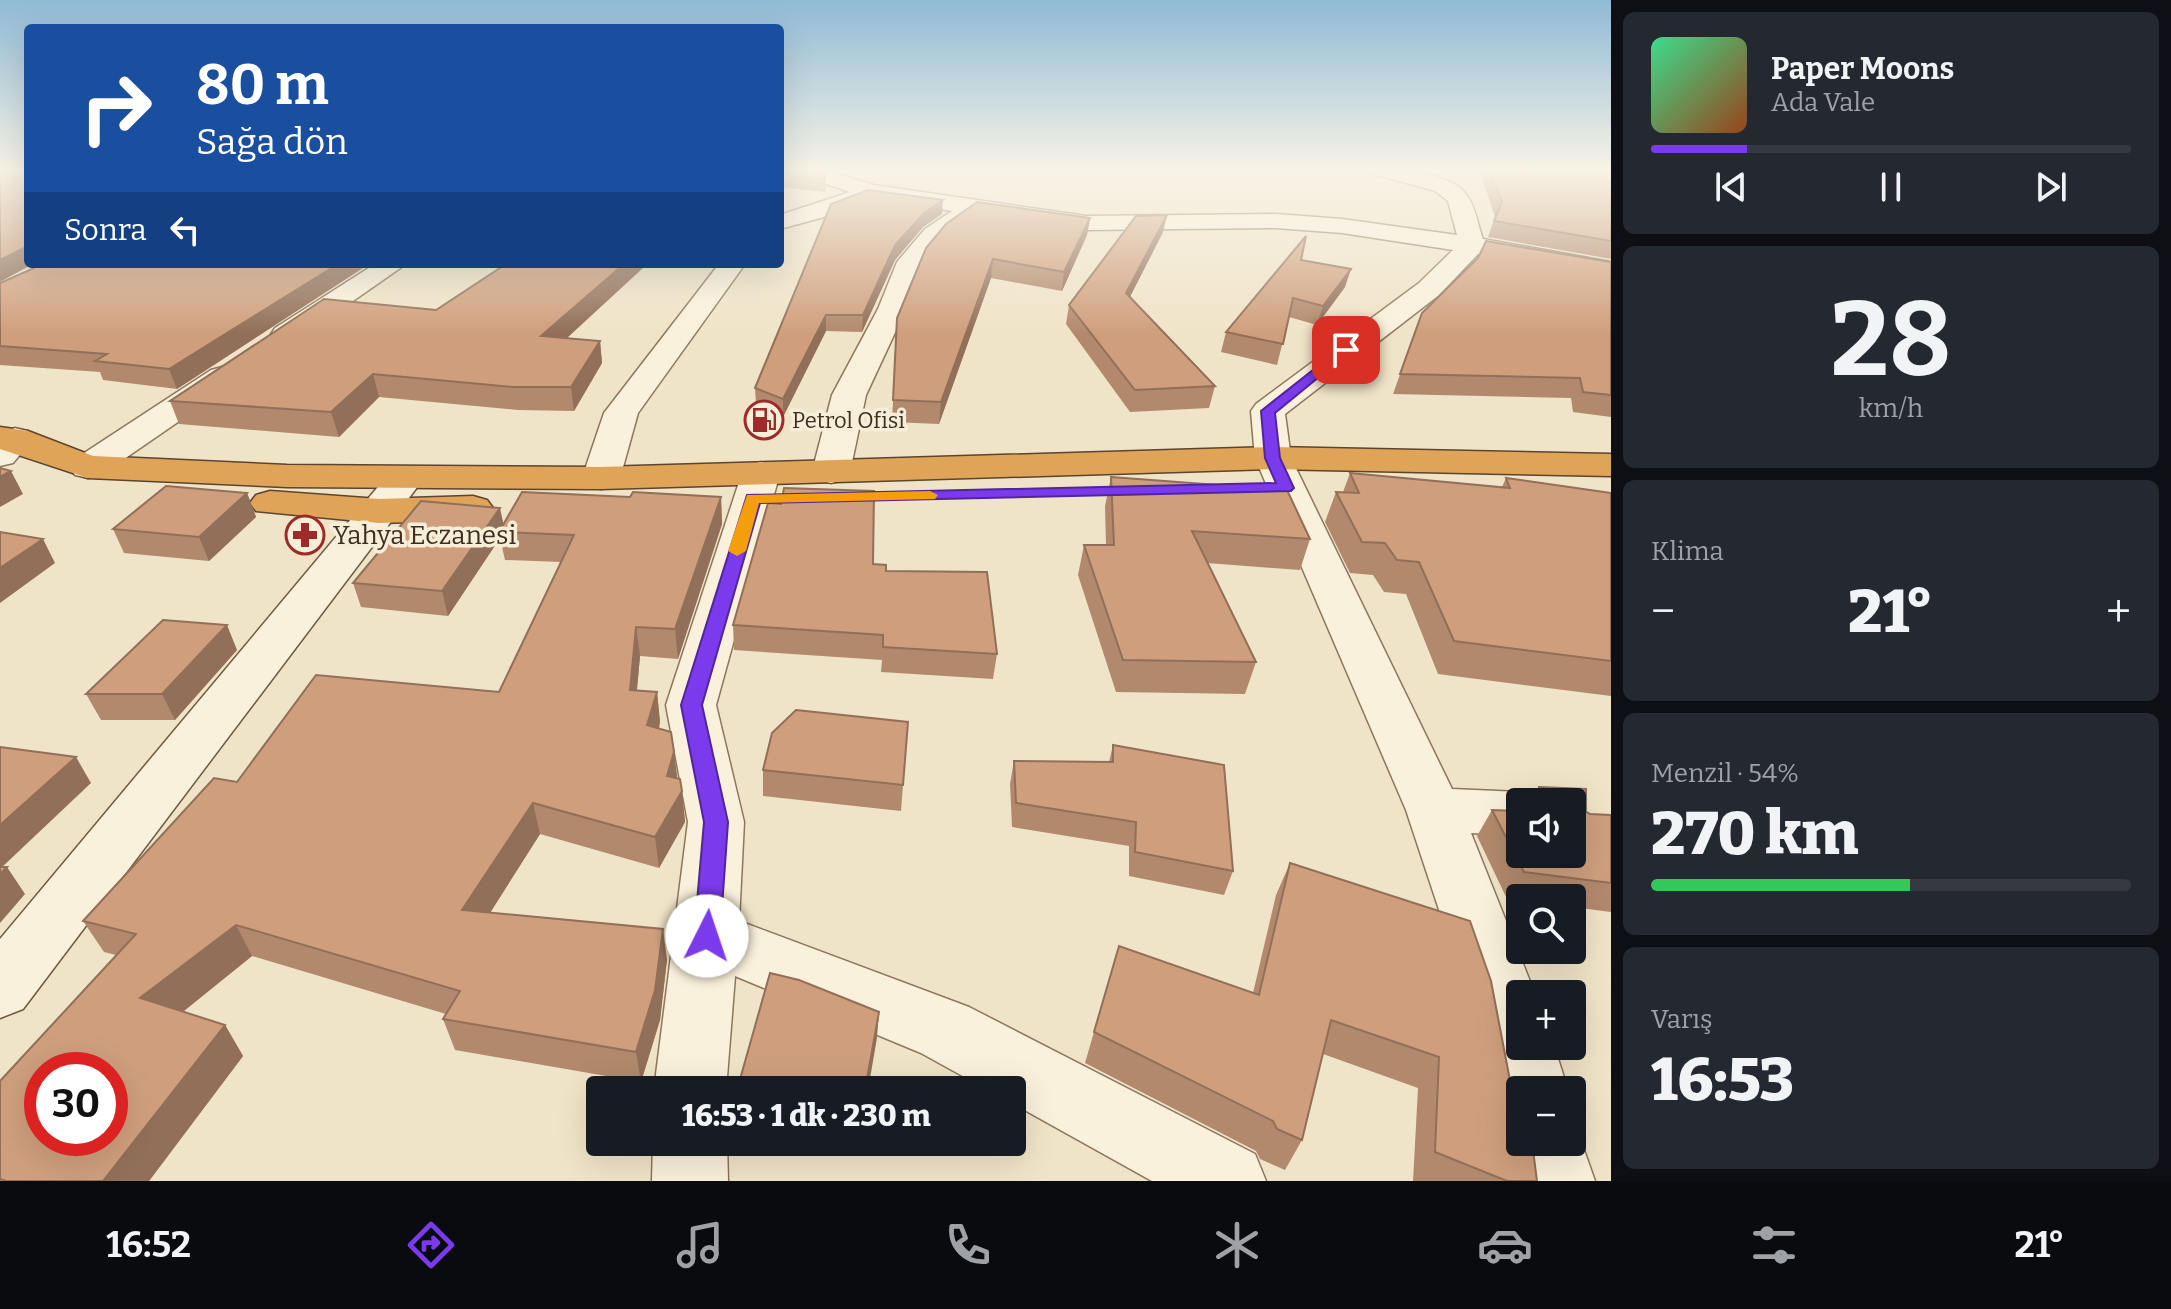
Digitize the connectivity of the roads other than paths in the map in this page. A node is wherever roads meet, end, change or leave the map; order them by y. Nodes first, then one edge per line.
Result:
1 (948, 224) edge
2 (1317, 224) edge
3 (1466, 224) edge
4 (1472, 245) junction
5 (387, 268) edge
6 (729, 268) edge
7 (1611, 270) edge
8 (4, 449) edge
9 (1611, 465) edge
10 (88, 467) junction
11 (831, 472) junction
12 (1279, 473) junction
13 (601, 478) junction
14 (757, 486) junction
15 (1611, 490) edge
16 (392, 494) junction
17 (1434, 810) junction
18 (1506, 813) edge
19 (707, 936) junction
20 (0, 988) edge
21 (692, 1076) edge
22 (1528, 1076) edge
23 (690, 1156) edge
24 (1550, 1156) edge
25 (690, 1181) edge
26 (1228, 1181) edge
27 (1557, 1181) edge

1 - 11 street
2 - 4 street
3 - 4 street
4 - 7 street
4 - 12 street
5 - 10 street
6 - 13 street
8 - 10 highway
8 - 16 highway
9 - 12 highway
10 - 16 highway
11 - 12 highway
11 - 14 highway
12 - 14 highway
12 - 15 highway
12 - 17 street
13 - 14 highway
13 - 16 highway
14 - 16 highway
14 - 19 street
16 - 20 street
17 - 18 street
17 - 22 street
19 - 21 street
19 - 26 street
23 - 25 street
24 - 27 street

